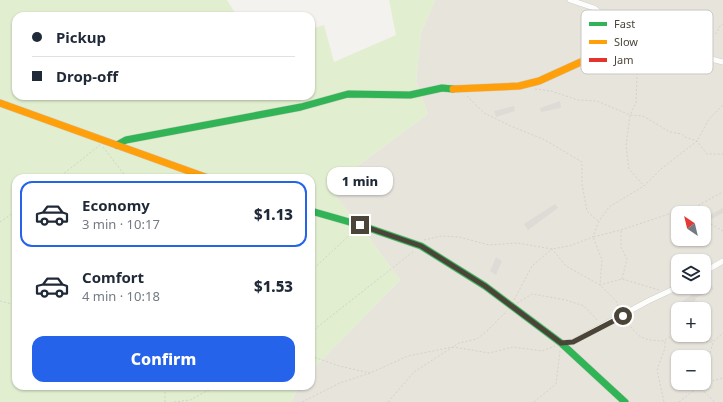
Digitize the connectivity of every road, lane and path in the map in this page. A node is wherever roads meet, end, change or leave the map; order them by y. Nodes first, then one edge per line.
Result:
1 (570, 0) edge
2 (597, 10) edge
3 (723, 24) edge
4 (713, 34) edge
5 (713, 59) edge
6 (581, 62) edge
7 (723, 62) edge
8 (637, 74) edge
9 (532, 89) dead end
10 (461, 90) junction
11 (0, 103) edge
12 (723, 105) edge
13 (630, 115) junction
14 (697, 141) junction
15 (117, 145) junction
16 (723, 154) edge
17 (63, 174) edge
18 (124, 174) edge
19 (197, 174) edge
20 (644, 186) junction
21 (723, 192) edge
22 (697, 206) edge
23 (315, 212) edge
24 (671, 213) edge
25 (12, 214) edge
26 (599, 221) junction
27 (0, 222) edge
28 (711, 224) edge
29 (360, 225) junction
30 (621, 230) junction
31 (723, 231) edge
32 (593, 237) junction
33 (421, 246) junction
34 (552, 249) junction
35 (723, 261) edge
36 (315, 267) edge
37 (711, 268) edge
38 (622, 279) junction
39 (600, 285) junction
40 (669, 293) joint
41 (691, 294) edge
42 (0, 301) edge
43 (697, 302) edge
44 (12, 304) edge
45 (511, 306) junction
46 (623, 316) junction
47 (602, 326) junction
48 (315, 329) edge
49 (723, 333) edge
50 (711, 339) edge
51 (665, 341) junction
52 (713, 342) junction
53 (561, 343) junction
54 (453, 347) junction
55 (711, 351) edge
56 (315, 357) edge
57 (370, 373) junction
58 (723, 378) edge
59 (711, 380) edge
60 (165, 390) edge
61 (209, 390) edge
62 (693, 390) edge
63 (702, 390) edge
64 (165, 402) edge
65 (174, 402) edge
66 (302, 402) edge
67 (388, 402) edge
68 (534, 402) edge
69 (625, 402) edge
70 (664, 402) edge
71 (679, 402) edge
72 (715, 402) edge

1 - 2 street
3 - 4 path
5 - 7 street
6 - 10 main road
8 - 13 path
9 - 13 path
10 - 15 main road
10 - 26 path
11 - 15 main road
12 - 14 path
13 - 14 path
13 - 20 path
14 - 16 path
14 - 20 path
15 - 19 main road
17 - 18 path
20 - 26 path
21 - 22 path
23 - 29 main road
24 - 30 path
25 - 27 path
26 - 32 path
28 - 31 path
29 - 33 main road
29 - 36 path
30 - 32 path
30 - 38 path
32 - 34 path
32 - 39 path
33 - 34 path
33 - 45 main road
33 - 48 path
34 - 39 path
34 - 45 path
35 - 37 street
38 - 39 path
38 - 40 path
39 - 46 path
40 - 46 street
41 - 43 path
42 - 44 path
45 - 47 path
45 - 53 main road
45 - 54 path
46 - 47 street
46 - 51 path
47 - 53 street
49 - 52 path
50 - 52 path
51 - 52 path
51 - 70 path
52 - 55 path
53 - 54 path
53 - 68 path
53 - 69 main road
54 - 57 path
54 - 67 path
56 - 57 path
57 - 66 path
58 - 59 path
60 - 64 path
61 - 65 path
62 - 71 path
63 - 72 path

